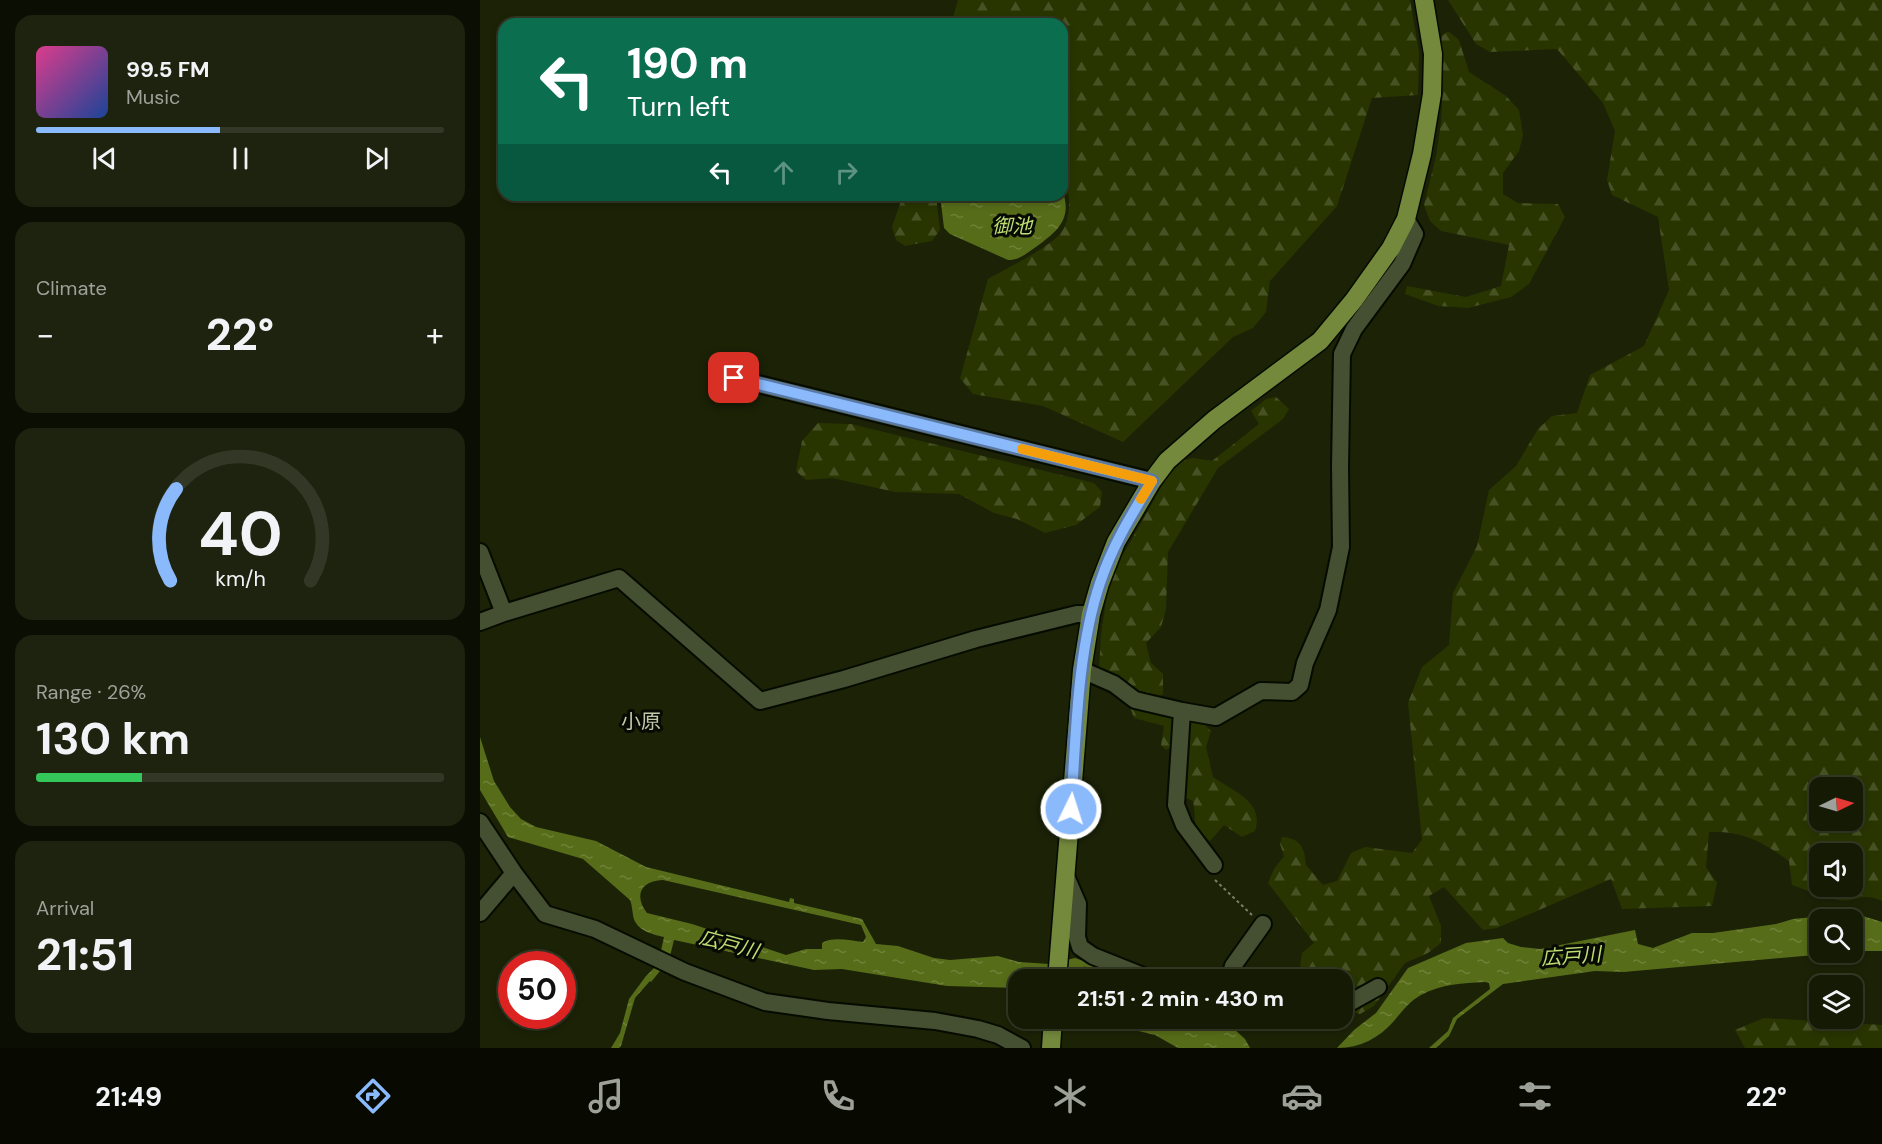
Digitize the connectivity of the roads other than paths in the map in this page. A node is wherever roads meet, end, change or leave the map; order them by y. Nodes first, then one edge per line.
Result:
1 (1424, 0) edge
2 (1406, 219) junction
3 (734, 378) dead end
4 (1152, 481) junction
5 (480, 552) edge
6 (504, 613) junction
7 (1091, 614) junction
8 (480, 622) edge
9 (1082, 670) junction
10 (1182, 711) junction
11 (480, 822) edge
12 (1214, 865) road end
13 (514, 873) junction
14 (1065, 874) junction
15 (480, 913) edge
16 (1263, 924) road end
17 (1058, 969) edge
18 (1126, 969) edge
19 (1232, 969) edge
20 (1378, 987) dead end
21 (1353, 1001) edge
22 (1052, 1029) edge
23 (1051, 1046) edge
24 (1022, 1048) edge

1 - 2 main road
2 - 4 main road
2 - 10 street
3 - 4 street
4 - 7 main road
5 - 6 street
6 - 7 street
6 - 8 street
7 - 9 main road
9 - 10 street
9 - 14 main road
10 - 12 street
11 - 13 street
13 - 15 street
13 - 24 street
14 - 17 main road
14 - 18 street
16 - 19 street
20 - 21 street
22 - 23 main road

